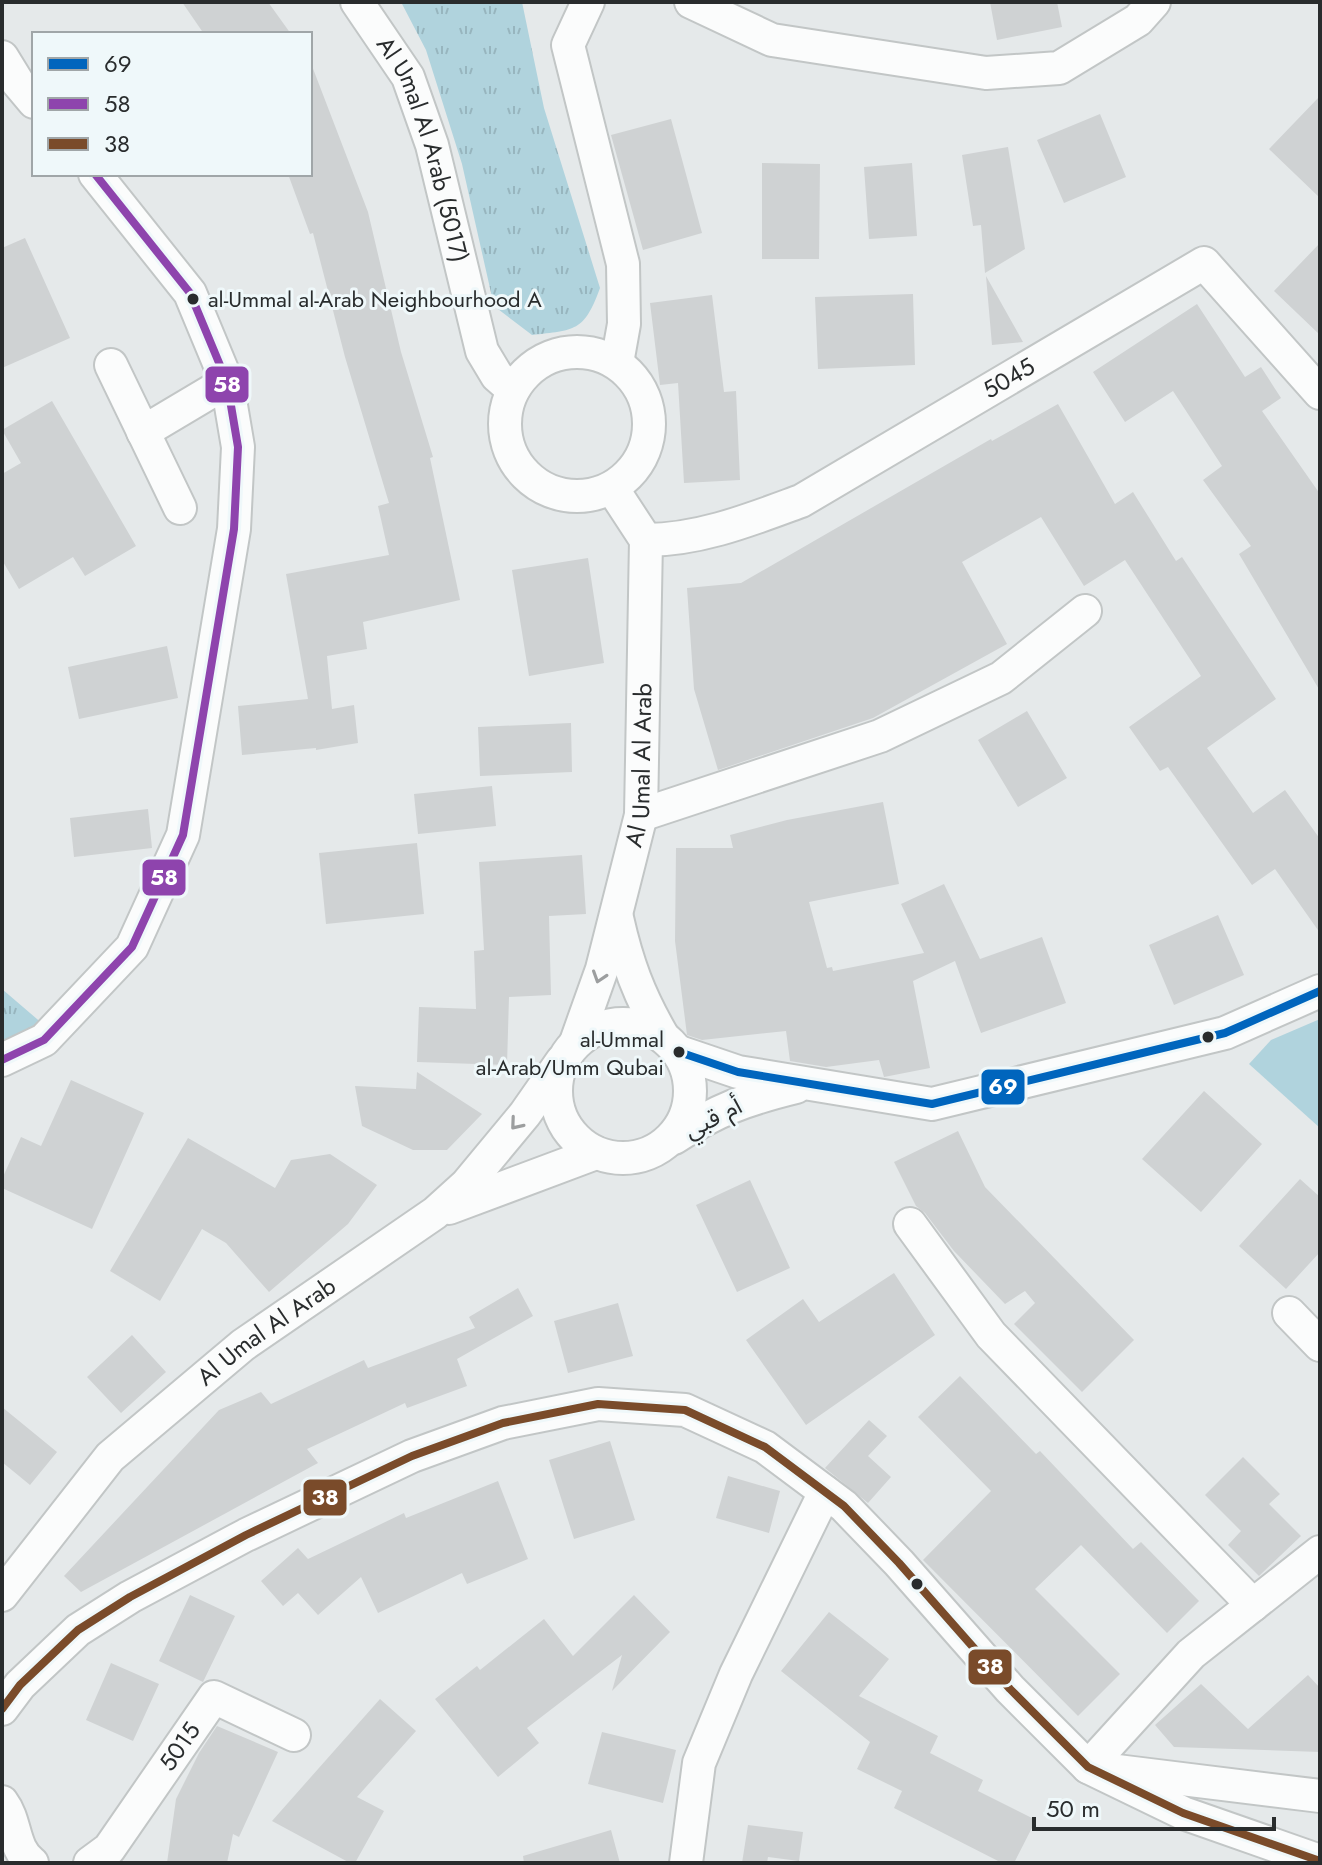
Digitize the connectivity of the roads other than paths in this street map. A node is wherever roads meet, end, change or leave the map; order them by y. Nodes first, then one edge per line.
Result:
1 (357, 2) edge
2 (1154, 2) edge
3 (586, 3) edge
4 (710, 6) edge
5 (2, 57) edge
6 (32, 100) edge
7 (97, 176) edge
8 (617, 363) junction
9 (111, 365) dead end
10 (227, 382) junction
11 (513, 390) junction
12 (1320, 393) edge
13 (143, 432) junction
14 (612, 488) junction
15 (180, 508) dead end
16 (646, 540) junction
17 (1085, 611) dead end
18 (641, 815) junction
19 (616, 910) junction
20 (1320, 991) edge
21 (670, 1043) junction
22 (569, 1052) junction
23 (2, 1060) edge
24 (814, 1083) junction
25 (661, 1147) junction
26 (596, 1153) junction
27 (435, 1213) junction
28 (910, 1224) dead end
29 (1289, 1313) dead end
30 (1320, 1345) edge
31 (825, 1492) junction
32 (1320, 1552) edge
33 (2, 1595) edge
34 (1253, 1605) junction
35 (2, 1709) edge
36 (294, 1735) dead end
37 (1088, 1767) junction
38 (1320, 1796) edge
39 (2, 1802) edge
40 (1320, 1861) edge
41 (32, 1863) edge
42 (90, 1863) edge
43 (686, 1863) edge

1 - 11 street, Al Umal Al Arab (5017)
2 - 4 street
3 - 8 street
5 - 6 street
7 - 10 street
8 - 11 street
8 - 14 street
9 - 13 street
10 - 13 street
10 - 23 street
11 - 14 street
12 - 16 street, 5045
13 - 15 street
14 - 16 street
16 - 18 street, Al Umal Al Arab
17 - 18 street
18 - 19 street, Al Umal Al Arab
19 - 21 street
19 -> 22 street, Al Umal Al Arab
20 - 24 street
21 - 22 street
21 - 24 street
21 - 25 street
22 - 26 street
22 -> 27 street
24 - 25 street, أم قبي
25 - 26 street
26 - 27 street, Al Umal Al Arab
27 - 33 street, Al Umal Al Arab
28 - 34 street
29 - 30 street
31 - 35 street
31 - 37 street
31 - 43 street
32 - 34 street
34 - 37 street
36 - 42 street, 5015
37 - 38 street
37 - 40 street
39 - 41 street

